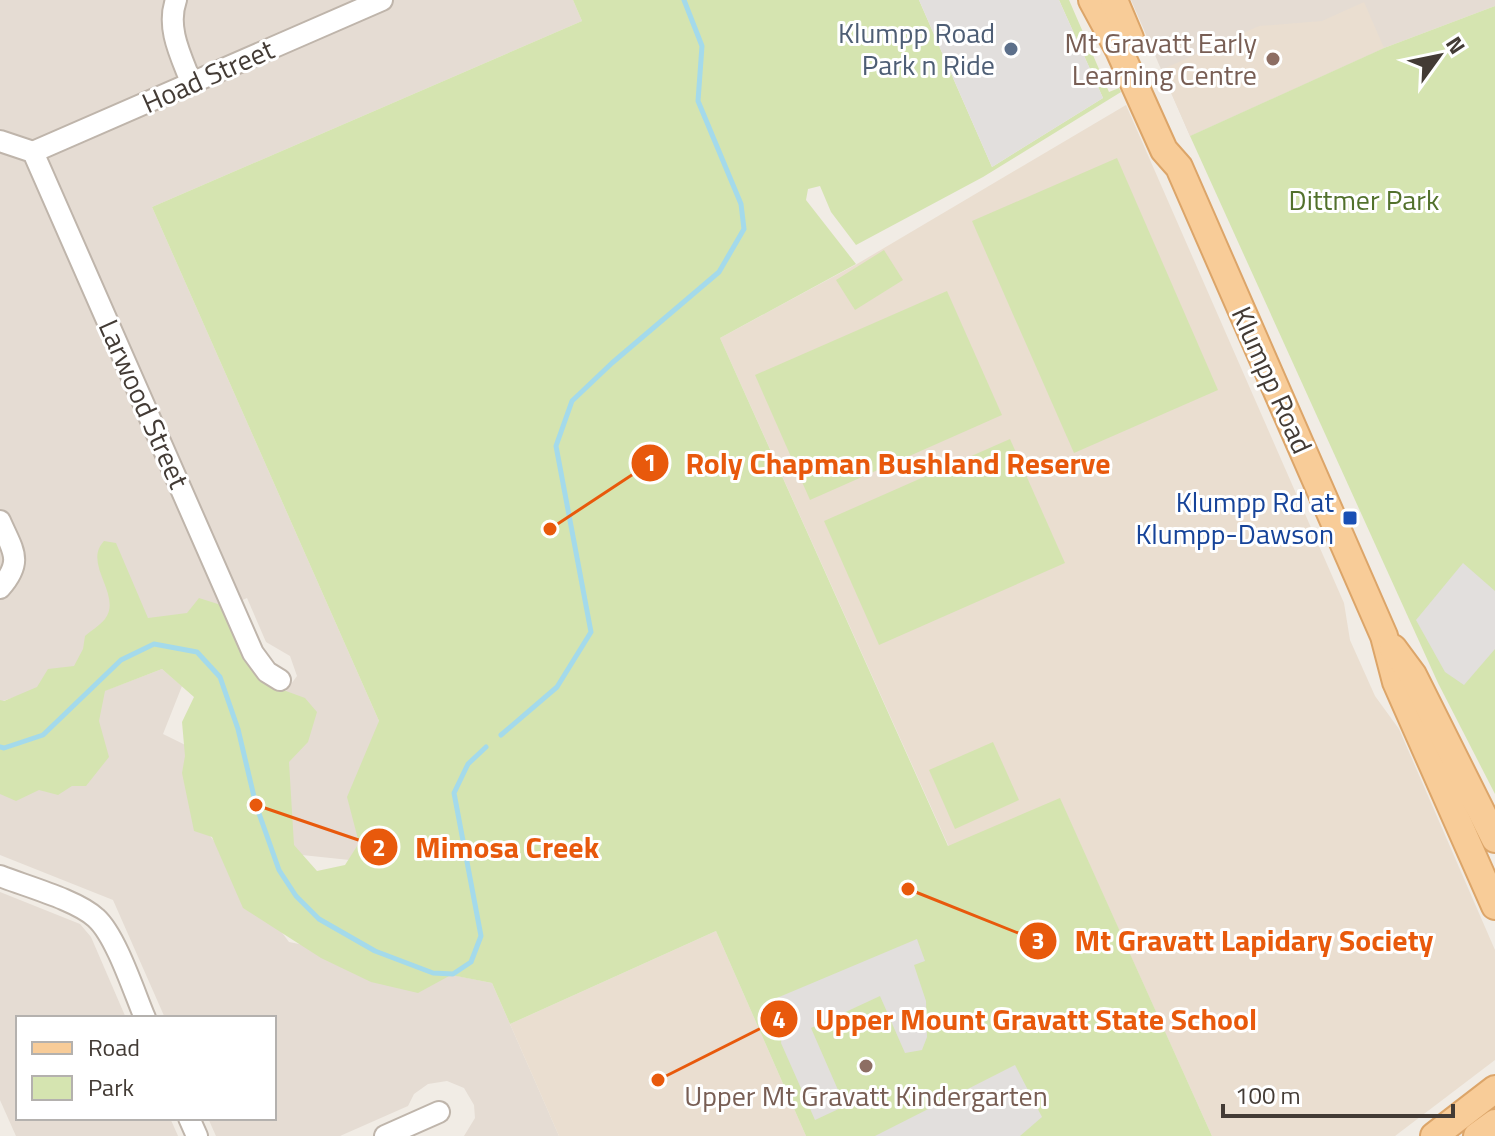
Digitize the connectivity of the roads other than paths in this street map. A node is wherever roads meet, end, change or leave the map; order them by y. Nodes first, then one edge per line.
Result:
1 (176, 0) edge
2 (382, 0) edge
3 (1092, 0) edge
4 (1114, 0) edge
5 (191, 82) junction
6 (0, 141) edge
7 (33, 152) junction
8 (1179, 167) junction
9 (0, 521) edge
10 (0, 588) edge
11 (1384, 636) junction
12 (280, 680) dead end
13 (1495, 839) edge
14 (0, 876) edge
15 (1495, 906) edge
16 (144, 1016) edge
17 (1495, 1089) edge
18 (439, 1112) dead end
19 (1495, 1123) edge
20 (385, 1136) edge
21 (1434, 1136) edge
22 (1477, 1136) edge

1 - 5 street
2 - 5 street, Hoad Street
3 - 8 main road, Klumpp Road
4 - 8 main road, Klumpp Road
5 - 7 street, Hoad Street
6 - 7 street
7 - 12 street, Larwood Street
8 - 11 main road, Klumpp Road
9 - 10 street
11 - 13 main road, Klumpp Road
11 - 15 main road, Klumpp Road
14 - 16 street
17 - 21 main road
18 - 20 street
19 - 22 main road

